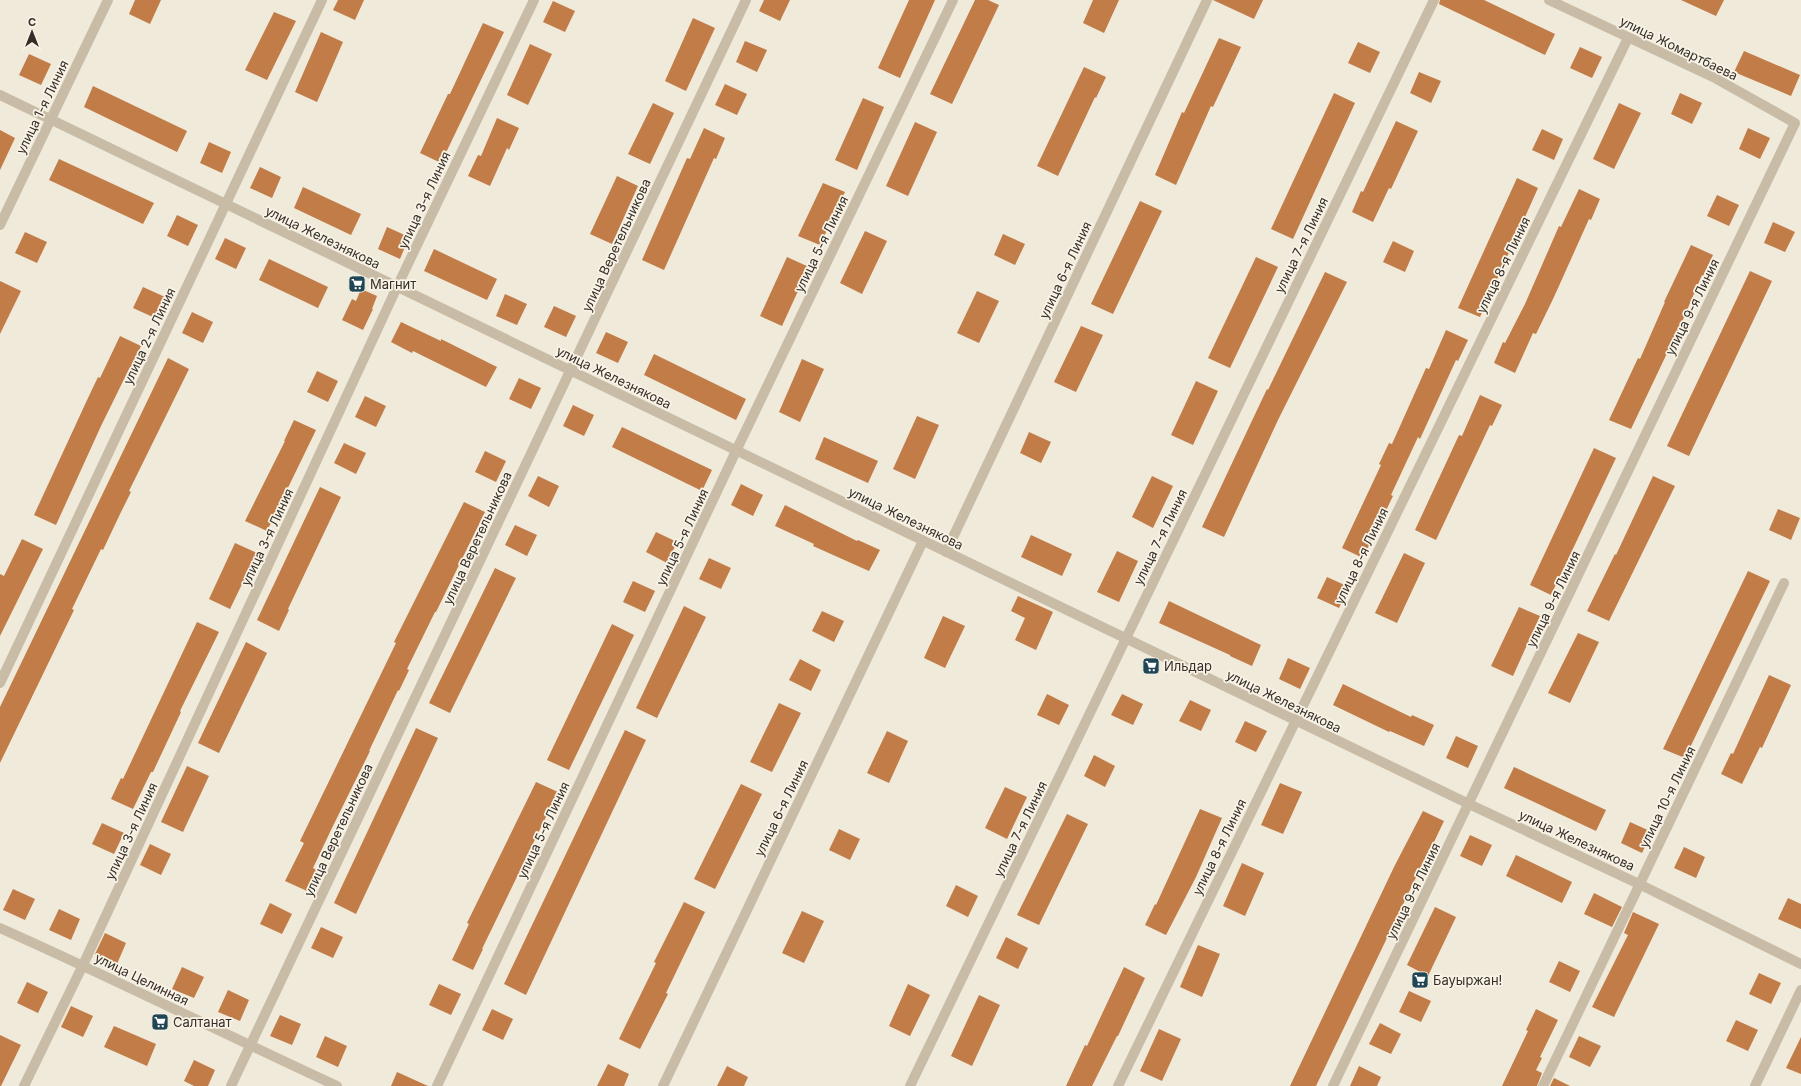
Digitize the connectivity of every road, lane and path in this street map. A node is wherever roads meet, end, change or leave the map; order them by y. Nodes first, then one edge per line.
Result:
1 (108, 0) edge
2 (322, 0) edge
3 (534, 0) edge
4 (746, 0) edge
5 (953, 0) edge
6 (1207, 0) edge
7 (1434, 0) edge
8 (1549, 0) edge
9 (1628, 38) junction
10 (0, 96) edge
11 (50, 120) junction
12 (1794, 123) joint
13 (225, 204) junction
14 (0, 225) edge
15 (397, 287) junction
16 (571, 371) junction
17 (736, 451) junction
18 (923, 541) junction
19 (946, 552) junction
20 (1784, 584) dead end
21 (1126, 638) junction
22 (0, 683) edge
23 (1295, 720) junction
24 (1469, 804) junction
25 (1639, 884) junction
26 (0, 928) edge
27 (1801, 964) edge
28 (83, 965) junction
29 (1801, 990) edge
30 (250, 1046) junction
31 (24, 1086) edge
32 (231, 1086) edge
33 (337, 1086) edge
34 (437, 1086) edge
35 (663, 1086) edge
36 (910, 1086) edge
37 (1118, 1086) edge
38 (1333, 1086) edge
39 (1542, 1086) edge
40 (1755, 1086) edge

1 - 11 street, улица 1-я Линия
2 - 13 street, улица 2-я Линия
3 - 15 street, улица 3-я Линия
4 - 16 street, улица Веретельникова
5 - 17 street, улица 5-я Линия
6 - 19 street, улица 6-я Линия
7 - 21 street, улица 7-я Линия
8 - 9 street, улица Жомартбаева
9 - 12 street, улица Жомартбаева
9 - 23 street, улица 8-я Линия
10 - 11 street, улица Железнякова
11 - 13 street, улица Железнякова
11 - 14 street, улица 1-я Линия
12 - 24 street, улица 9-я Линия
13 - 15 street, улица Железнякова
13 - 22 street, улица 2-я Линия
15 - 16 street, улица Железнякова
15 - 28 street, улица 3-я Линия
16 - 17 street, улица Железнякова
16 - 30 street, улица Веретельникова
17 - 18 street, улица Железнякова
17 - 34 street, улица 5-я Линия
18 - 19 street, улица Железнякова
18 - 35 street, улица 6-я Линия
19 - 21 street, улица Железнякова
20 - 25 street, улица 10-я Линия
21 - 23 street, улица Железнякова
21 - 36 street, улица 7-я Линия
23 - 24 street, улица Железнякова
23 - 37 street, улица 8-я Линия
24 - 25 street, улица Железнякова
24 - 38 street, улица 9-я Линия
25 - 27 street, улица Железнякова
25 - 39 street, улица 10-я Линия
26 - 28 street, улица Целинная
28 - 30 street, улица Целинная
28 - 31 street, улица 3-я Линия
29 - 40 street
30 - 32 street, улица Веретельникова
30 - 33 street, улица Целинная

